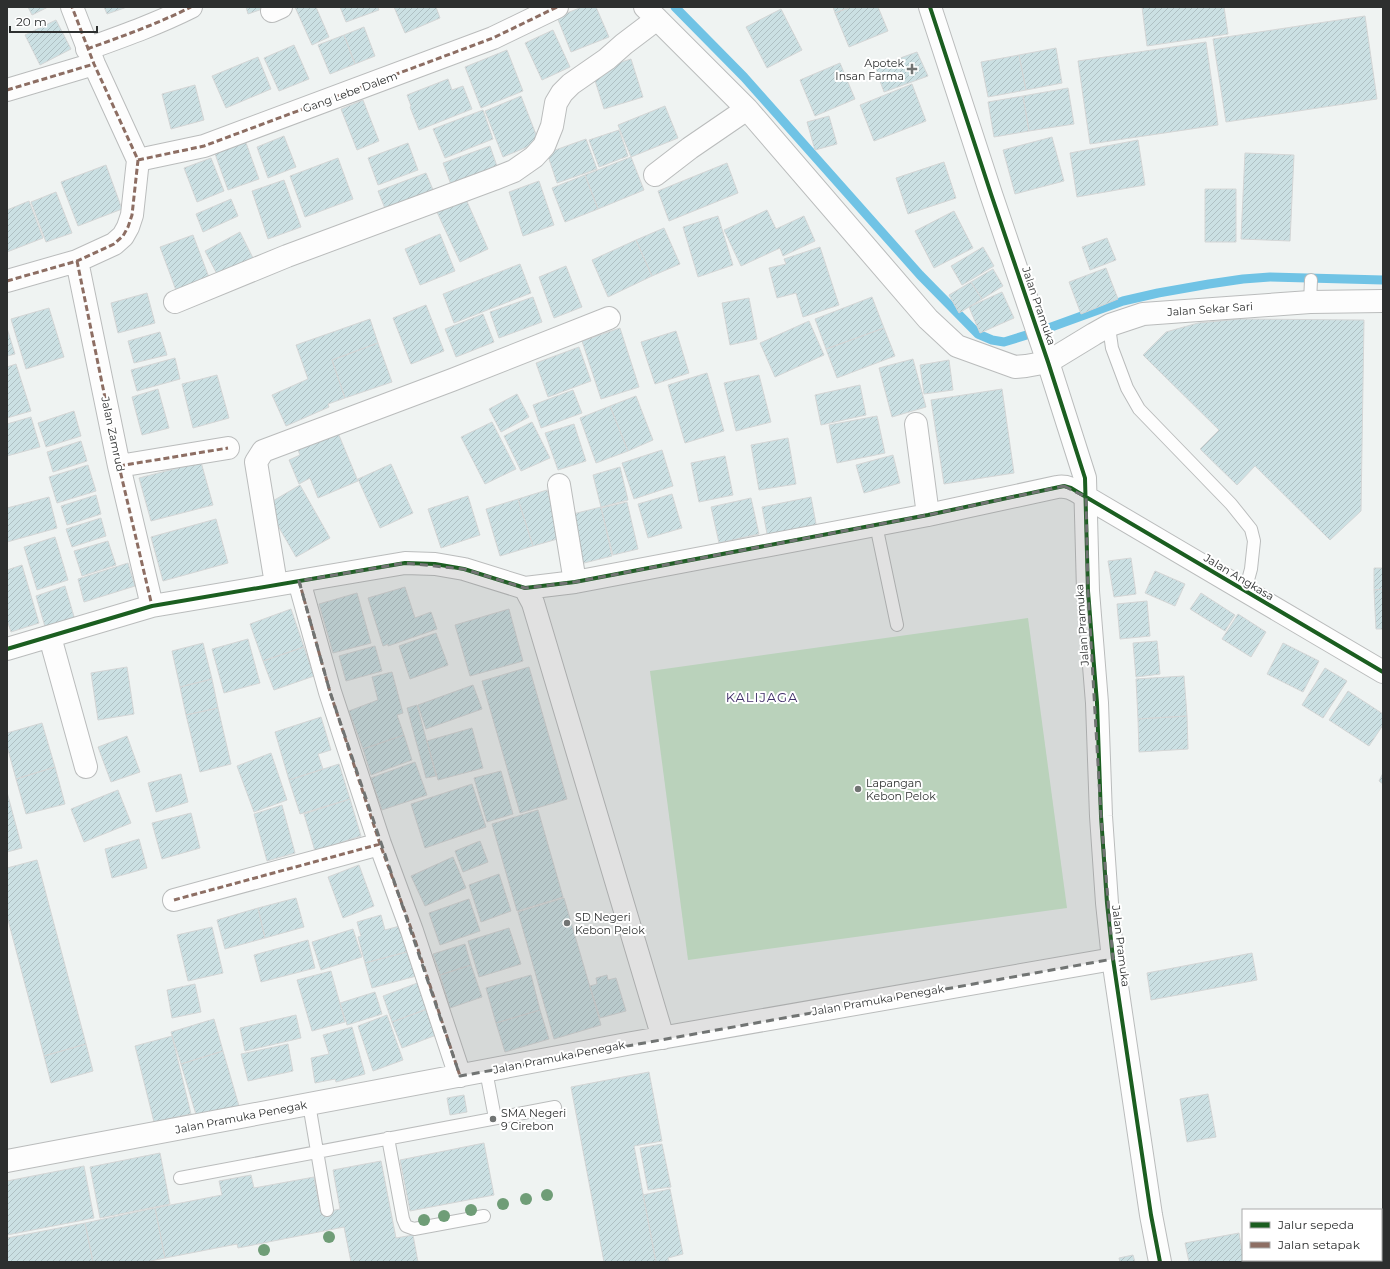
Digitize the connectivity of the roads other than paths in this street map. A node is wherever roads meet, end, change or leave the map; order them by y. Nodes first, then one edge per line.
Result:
1 (72, 7) edge
2 (191, 7) edge
3 (557, 7) edge
4 (930, 7) edge
5 (651, 13) edge
6 (90, 57) junction
7 (7, 90) edge
8 (747, 109) junction
9 (138, 160) junction
10 (655, 174) dead end
11 (78, 261) junction
12 (1311, 280) dead end
13 (7, 281) edge
14 (1383, 301) edge
15 (175, 302) dead end
16 (1310, 302) junction
17 (609, 318) dead end
18 (1110, 325) junction
19 (1045, 352) junction
20 (916, 424) dead end
21 (228, 448) dead end
22 (119, 466) junction
23 (559, 485) dead end
24 (1086, 497) junction
25 (928, 515) junction
26 (876, 525) junction
27 (299, 581) junction
28 (575, 582) junction
29 (276, 584) junction
30 (525, 588) junction
31 (1245, 591) junction
32 (152, 606) junction
33 (897, 625) dead end
34 (50, 637) junction
35 (7, 649) edge
36 (1383, 672) edge
37 (86, 767) dead end
38 (380, 844) junction
39 (174, 900) dead end
40 (1113, 959) junction
41 (663, 1038) junction
42 (486, 1071) junction
43 (460, 1076) junction
44 (309, 1104) junction
45 (555, 1107) dead end
46 (495, 1118) junction
47 (388, 1138) junction
48 (317, 1152) junction
49 (7, 1161) edge
50 (180, 1178) dead end
51 (327, 1210) dead end
52 (484, 1216) dead end
53 (1160, 1262) edge

1 - 6 street
2 - 6 street
3 - 9 street, Gang Lebe Dalem
4 - 19 street, Jalan Pramuka
5 - 8 street
5 - 15 street
6 - 7 street
6 - 9 street
8 - 10 street
8 - 19 street
9 - 11 street
11 - 13 street
11 - 22 street, Jalan Zamrud
12 - 16 lane
14 - 16 street, Jalan Sekar Sari
16 - 18 street, Jalan Sekar Sari
17 - 29 street
18 - 19 street, Jalan Sekar Sari
18 - 31 lane
19 - 24 street, Jalan Pramuka
20 - 25 street
21 - 22 street
22 - 32 street, Jalan Zamrud
23 - 28 street
24 - 25 street, Jalan Angkasa
24 - 31 street, Jalan Angkasa
24 - 40 street, Jalan Pramuka
25 - 26 street, Jalan Angkasa
26 - 28 street, Jalan Angkasa
26 - 33 lane
27 - 29 street
27 - 30 street
27 - 38 street
28 - 30 street, Jalan Angkasa
29 - 32 street
30 - 41 street
31 - 36 street, Jalan Angkasa
32 - 34 street
34 - 35 street
34 - 37 street
38 - 39 street
38 - 43 street
40 - 41 street, Jalan Pramuka Penegak
40 - 53 street, Jalan Pramuka
41 - 42 street, Jalan Pramuka Penegak
42 - 43 street, Jalan Pramuka Penegak
42 - 46 lane
43 - 44 street, Jalan Pramuka Penegak
44 - 48 lane
44 - 49 street, Jalan Pramuka Penegak
45 - 46 lane
46 - 47 lane
47 - 48 lane
47 - 52 lane
48 - 50 lane
48 - 51 lane

